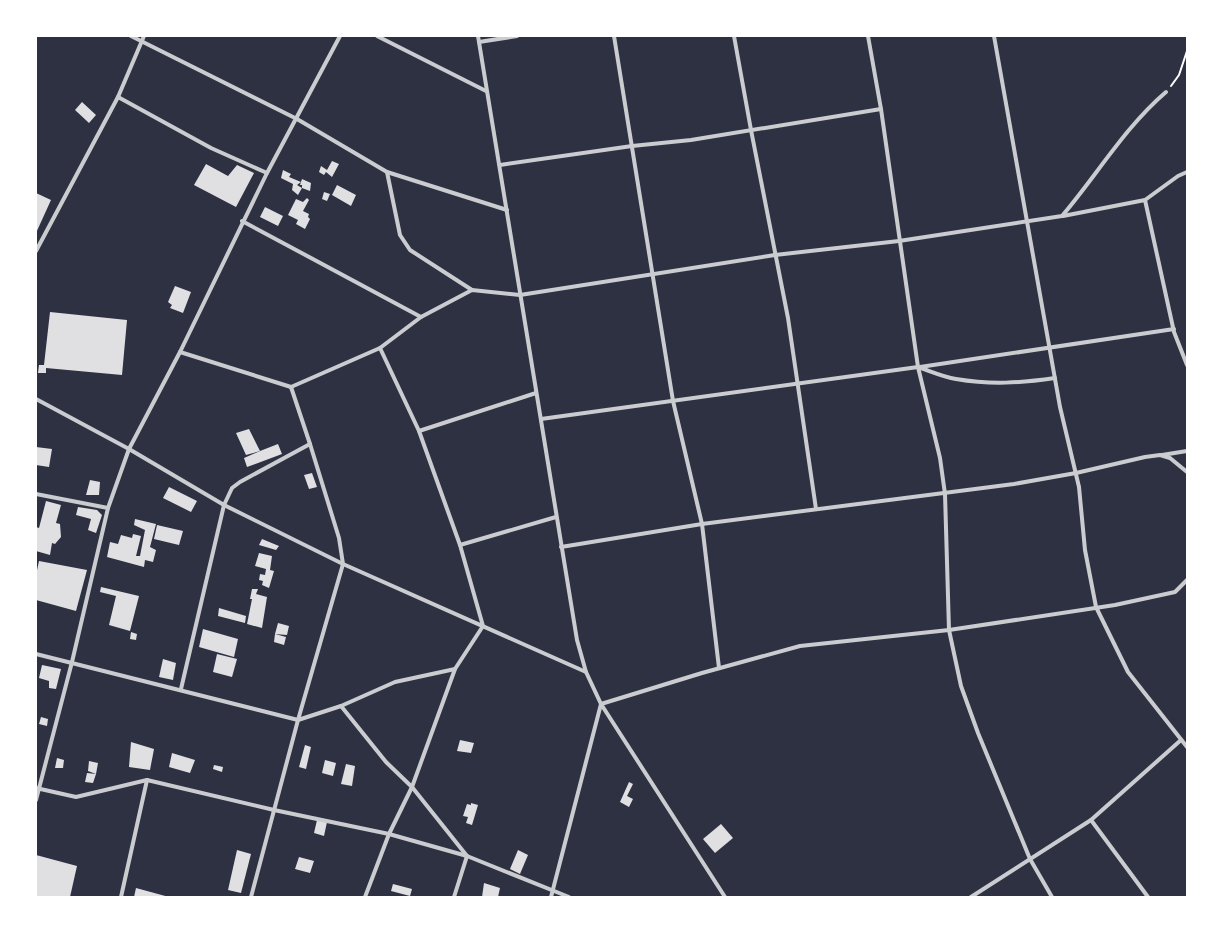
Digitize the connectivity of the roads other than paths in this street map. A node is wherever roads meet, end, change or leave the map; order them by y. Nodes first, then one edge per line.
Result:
1 (131, 36) edge
2 (144, 36) edge
3 (340, 36) edge
4 (377, 36) edge
5 (478, 36) edge
6 (517, 36) edge
7 (614, 36) edge
8 (734, 36) edge
9 (868, 36) edge
10 (994, 36) edge
11 (141, 41) junction
12 (479, 42) junction
13 (486, 91) junction
14 (1166, 92) road end
15 (118, 97) junction
16 (881, 109) junction
17 (297, 119) junction
18 (750, 130) junction
19 (632, 146) junction
20 (500, 165) junction
21 (387, 172) junction
22 (1187, 172) edge
23 (267, 173) junction
24 (1146, 200) junction
25 (507, 210) junction
26 (1062, 216) junction
27 (242, 221) junction
28 (1028, 223) junction
29 (900, 241) junction
30 (36, 251) edge
31 (775, 255) junction
32 (653, 275) junction
33 (472, 290) junction
34 (520, 295) junction
35 (421, 317) junction
36 (1174, 328) junction
37 (1050, 347) junction
38 (380, 348) junction
39 (180, 352) junction
40 (1187, 365) edge
41 (918, 367) junction
42 (1055, 378) junction
43 (798, 383) junction
44 (291, 388) junction
45 (536, 393) junction
46 (36, 398) edge
47 (673, 401) junction
48 (541, 419) junction
49 (419, 431) junction
50 (310, 444) junction
51 (129, 449) junction
52 (1187, 451) edge
53 (1160, 455) junction
54 (1187, 472) edge
55 (1076, 473) junction
56 (36, 494) edge
57 (945, 494) junction
58 (224, 505) junction
59 (108, 508) junction
60 (816, 510) junction
61 (556, 517) junction
62 (702, 524) junction
63 (460, 545) junction
64 (561, 548) junction
65 (343, 564) junction
66 (1187, 580) edge
67 (1096, 607) junction
68 (483, 626) junction
69 (949, 630) junction
70 (36, 654) edge
71 (72, 662) junction
72 (720, 668) junction
73 (455, 669) junction
74 (586, 672) junction
75 (181, 689) junction
76 (601, 704) junction
77 (341, 706) junction
78 (298, 720) junction
79 (1181, 740) junction
80 (1187, 747) edge
81 (148, 780) junction
82 (412, 787) junction
83 (38, 788) edge
84 (36, 800) edge
85 (274, 810) junction
86 (1090, 820) junction
87 (389, 834) junction
88 (467, 856) junction
89 (1030, 860) junction
90 (552, 892) junction
91 (121, 897) edge
92 (251, 897) edge
93 (365, 897) edge
94 (454, 897) edge
95 (551, 897) edge
96 (569, 897) edge
97 (725, 897) edge
98 (971, 897) edge
99 (1052, 897) edge
100 (1148, 897) edge

1 - 11 street
2 - 11 street
3 - 17 street
4 - 13 street
5 - 12 street
6 - 12 street
7 - 19 street
8 - 18 street
9 - 16 street
10 - 28 street
11 - 15 street
11 - 17 street
12 - 13 street
13 - 20 street
14 - 26 street
15 - 23 street
15 - 30 street
16 - 18 street
16 - 29 street
17 - 21 street
17 - 23 street
18 - 19 street
18 - 31 street
19 - 20 street
19 - 32 street
20 - 25 street
21 - 25 street
21 - 33 street
22 - 24 street
23 - 27 street
24 - 26 street
24 - 36 street
25 - 34 street
26 - 28 street
27 - 35 street
27 - 39 street
28 - 29 street
28 - 37 street
29 - 31 street
29 - 41 street
31 - 32 street
31 - 43 street
32 - 34 street
32 - 47 street
33 - 34 street
33 - 35 street
34 - 45 street
35 - 38 street
36 - 37 street
36 - 40 street
37 - 41 street
37 - 42 street
38 - 44 street
38 - 49 street
39 - 44 street
39 - 51 street
41 - 42 street
41 - 43 street
41 - 57 street
42 - 55 street
43 - 47 street
43 - 60 street
44 - 50 street
45 - 48 street
45 - 49 street
46 - 51 street
47 - 48 street
47 - 62 street
48 - 61 street
49 - 63 street
50 - 58 street
50 - 65 street
51 - 58 street
51 - 59 street
52 - 53 street
53 - 54 street
53 - 55 street
55 - 57 street
55 - 67 street
56 - 59 street
57 - 60 street
57 - 69 street
58 - 65 street
58 - 75 street
59 - 71 street
60 - 62 street
61 - 63 street
61 - 64 street
62 - 64 street
62 - 72 street
63 - 68 street
64 - 74 street
65 - 68 street
65 - 78 street
66 - 67 street
67 - 69 street
67 - 79 street
68 - 73 street
68 - 74 street
69 - 72 street
69 - 89 street
70 - 71 street
71 - 75 street
71 - 83 street
72 - 76 street
73 - 77 street
73 - 82 street
74 - 76 street
75 - 78 street
76 - 90 street
76 - 97 street
77 - 78 street
77 - 82 street
78 - 85 street
79 - 80 street
79 - 86 street
81 - 83 street
81 - 85 street
81 - 91 street
82 - 87 street
82 - 88 street
83 - 84 street
85 - 87 street
85 - 92 street
86 - 89 street
86 - 100 street
87 - 88 street
87 - 93 street
88 - 90 street
88 - 94 street
89 - 98 street
89 - 99 street
90 - 95 street
90 - 96 street

